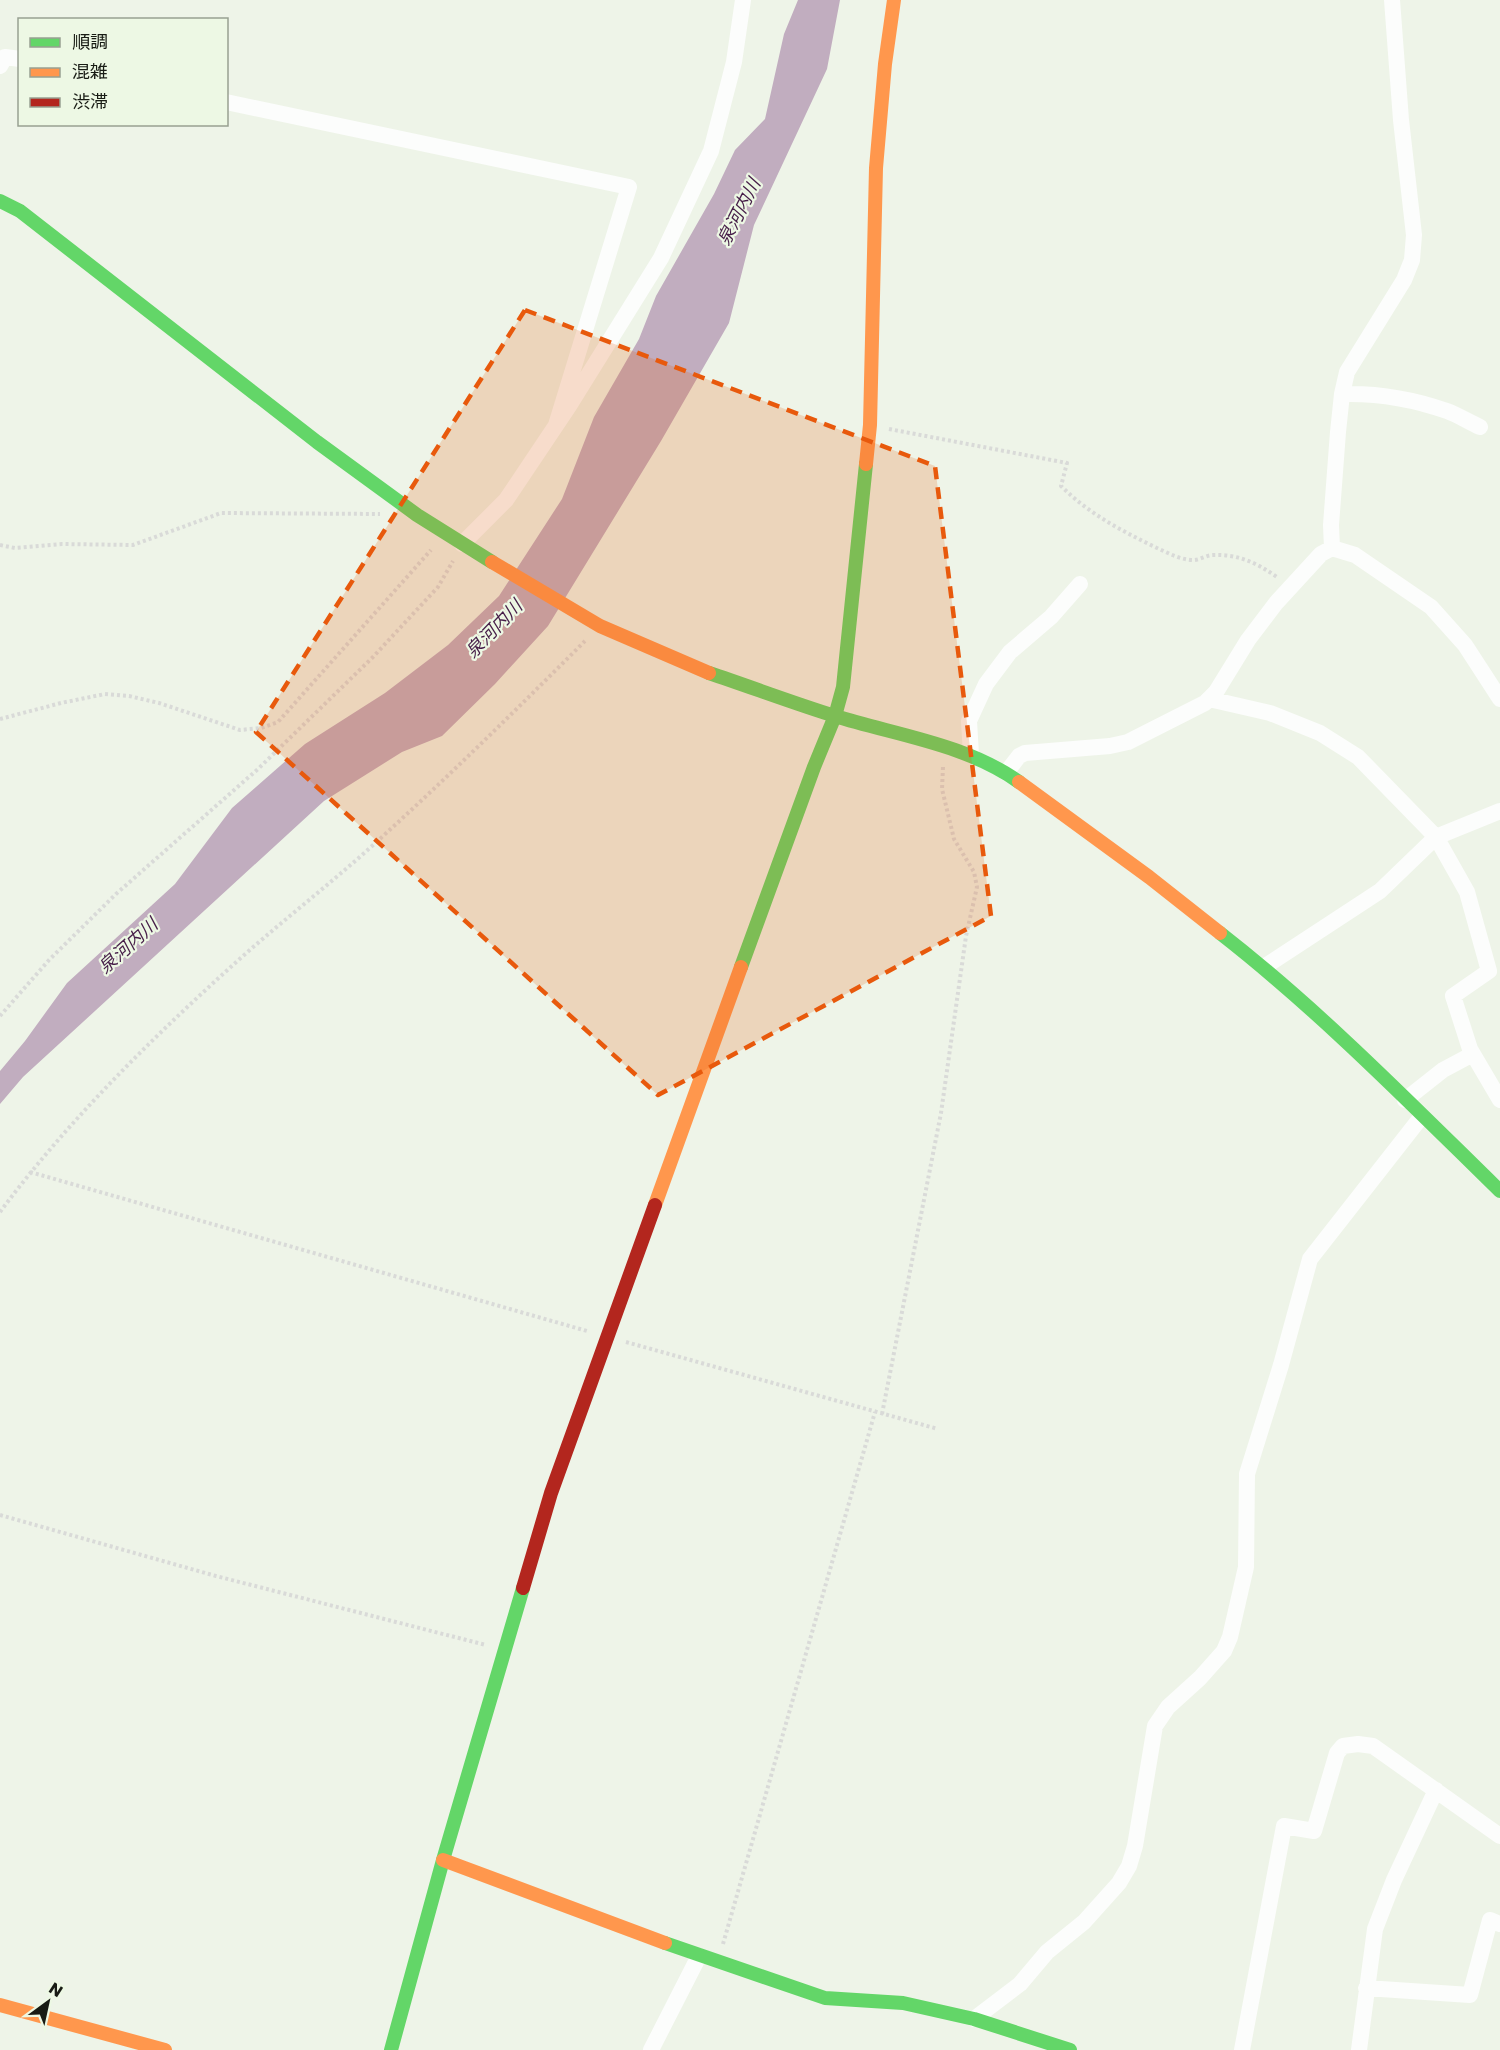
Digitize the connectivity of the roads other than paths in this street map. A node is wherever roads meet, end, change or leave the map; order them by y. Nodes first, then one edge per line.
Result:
1 (743, 0) edge
2 (894, 0) edge
3 (1392, 0) edge
4 (18, 59) edge
5 (0, 66) edge
6 (228, 102) edge
7 (0, 201) edge
8 (1342, 394) junction
9 (556, 424) junction
10 (1480, 427) dead end
11 (462, 544) junction
12 (1332, 548) junction
13 (1080, 584) dead end
14 (1209, 699) junction
15 (1500, 699) edge
16 (835, 716) junction
17 (971, 755) junction
18 (1006, 773) junction
19 (1500, 811) edge
20 (1436, 837) junction
21 (1264, 967) junction
22 (1473, 1054) junction
23 (1406, 1100) junction
24 (1500, 1100) edge
25 (1422, 1116) junction
26 (1500, 1191) edge
27 (1436, 1790) junction
28 (1500, 1836) edge
29 (443, 1860) junction
30 (1500, 1924) edge
31 (699, 1956) junction
32 (1366, 1988) junction
33 (0, 2006) edge
34 (974, 2019) junction
35 (165, 2050) edge
36 (391, 2050) edge
37 (651, 2050) edge
38 (1070, 2050) edge
39 (1242, 2050) edge
40 (1359, 2050) edge

1 - 9 street
2 - 16 street
3 - 8 street
4 - 5 street
6 - 9 street
7 - 11 street
8 - 10 street
8 - 12 street
9 - 11 street
11 - 16 street
12 - 14 street
12 - 15 street
13 - 17 street
14 - 18 street
14 - 20 street
16 - 17 street
16 - 29 street
17 - 18 street
18 - 21 street
19 - 20 street
20 - 21 street
20 - 22 street
21 - 23 street
22 - 23 street
22 - 24 street
23 - 25 street
25 - 26 street
25 - 34 street
27 - 28 street
27 - 32 street
27 - 39 street
29 - 31 street
29 - 36 street
30 - 32 street
31 - 34 street
31 - 37 street
32 - 40 street
33 - 35 street
34 - 38 street

